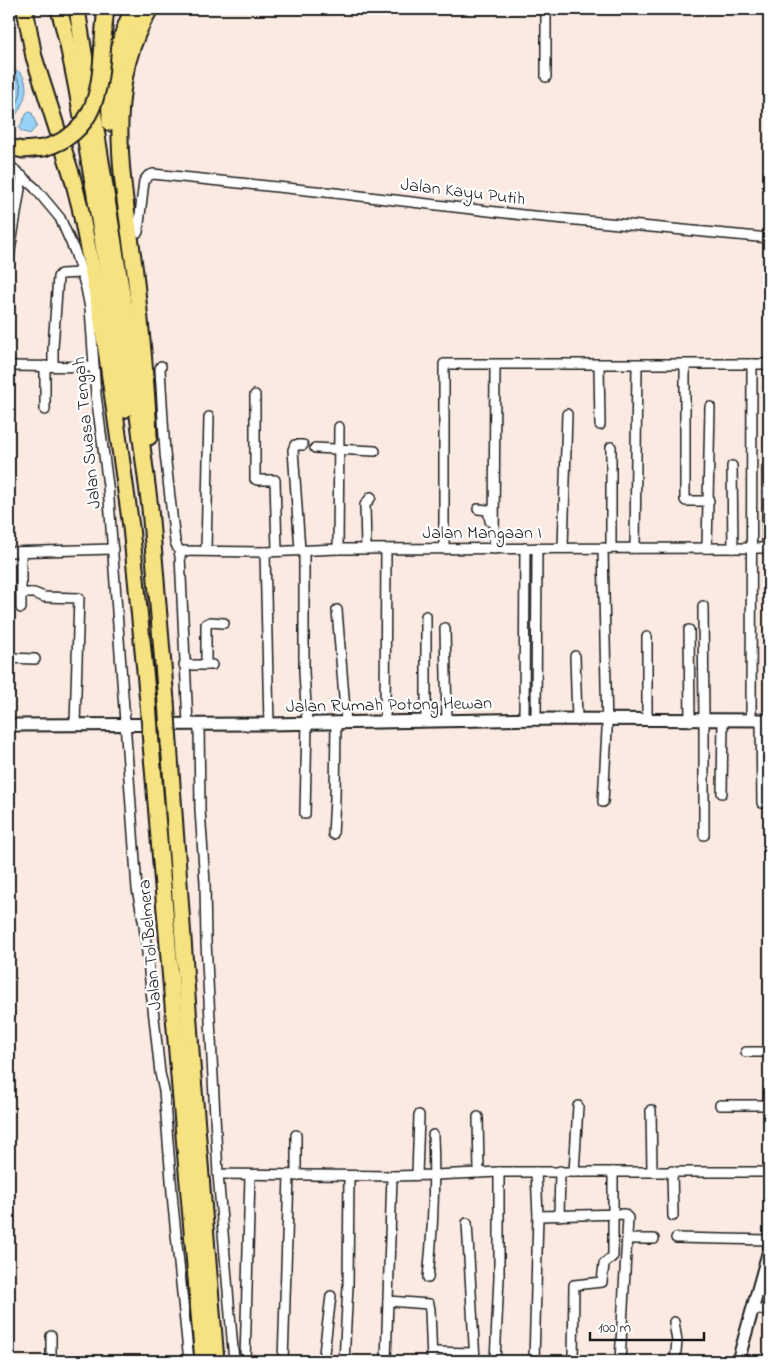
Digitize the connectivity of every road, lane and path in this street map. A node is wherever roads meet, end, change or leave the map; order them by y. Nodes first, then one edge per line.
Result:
1 (25, 9) edge
2 (59, 9) edge
3 (76, 9) edge
4 (106, 9) edge
5 (134, 9) edge
6 (150, 9) edge
7 (546, 9) edge
8 (546, 77) dead end
9 (9, 147) edge
10 (9, 165) edge
11 (22, 176) junction
12 (138, 232) dead end
13 (769, 238) edge
14 (9, 257) edge
15 (81, 273) junction
16 (140, 329) junction
17 (495, 364) junction
18 (752, 364) junction
19 (769, 364) edge
20 (599, 365) junction
21 (637, 365) junction
22 (685, 365) junction
23 (9, 366) edge
24 (49, 366) junction
25 (161, 366) dead end
26 (94, 367) junction
27 (255, 395) dead end
28 (710, 407) dead end
29 (46, 410) dead end
30 (567, 414) dead end
31 (208, 417) dead end
32 (600, 425) dead end
33 (339, 426) dead end
34 (303, 445) dead end
35 (612, 447) dead end
36 (315, 448) dead end
37 (338, 450) junction
38 (375, 451) dead end
39 (732, 466) dead end
40 (767, 468) dead end
41 (371, 497) dead end
42 (709, 501) junction
43 (478, 509) dead end
44 (131, 527) junction
45 (153, 535) junction
46 (492, 548) junction
47 (525, 548) junction
48 (537, 548) junction
49 (563, 548) junction
50 (607, 548) junction
51 (635, 548) junction
52 (707, 548) junction
53 (733, 548) junction
54 (753, 548) junction
55 (768, 548) edge
56 (113, 549) junction
57 (338, 549) junction
58 (366, 549) junction
59 (386, 549) junction
60 (444, 549) junction
61 (206, 550) junction
62 (277, 550) junction
63 (302, 550) junction
64 (180, 551) junction
65 (9, 552) edge
66 (21, 552) junction
67 (265, 552) junction
68 (21, 593) junction
69 (702, 606) dead end
70 (21, 608) dead end
71 (337, 610) dead end
72 (426, 616) dead end
73 (224, 623) dead end
74 (445, 628) dead end
75 (689, 630) dead end
76 (646, 637) dead end
77 (575, 656) dead end
78 (9, 658) edge
79 (35, 659) dead end
80 (184, 665) junction
81 (690, 671) junction
82 (703, 671) junction
83 (524, 720) junction
84 (536, 720) junction
85 (577, 720) junction
86 (607, 720) junction
87 (647, 720) junction
88 (723, 720) junction
89 (760, 720) edge
90 (385, 721) junction
91 (426, 721) junction
92 (447, 721) junction
93 (690, 721) junction
94 (704, 721) junction
95 (307, 722) junction
96 (341, 722) junction
97 (75, 724) junction
98 (124, 724) junction
99 (193, 724) junction
100 (269, 724) junction
101 (9, 725) edge
102 (722, 793) dead end
103 (603, 802) dead end
104 (762, 803) dead end
105 (305, 814) dead end
106 (333, 834) dead end
107 (704, 835) dead end
108 (746, 1052) dead end
109 (769, 1052) edge
110 (720, 1105) dead end
111 (769, 1105) edge
112 (578, 1106) dead end
113 (651, 1110) dead end
114 (419, 1116) dead end
115 (478, 1116) dead end
116 (296, 1135) dead end
117 (433, 1135) dead end
118 (652, 1171) junction
119 (672, 1171) junction
120 (499, 1172) junction
121 (536, 1172) junction
122 (560, 1172) junction
123 (574, 1172) junction
124 (613, 1172) junction
125 (769, 1172) edge
126 (479, 1173) junction
127 (218, 1174) junction
128 (417, 1175) junction
129 (250, 1176) junction
130 (292, 1176) junction
131 (349, 1176) junction
132 (392, 1176) junction
133 (435, 1176) junction
134 (613, 1214) junction
135 (538, 1216) junction
136 (559, 1216) junction
137 (673, 1216) dead end
138 (467, 1223) dead end
139 (676, 1238) dead end
140 (654, 1239) dead end
141 (769, 1240) edge
142 (626, 1241) junction
143 (769, 1250) edge
144 (613, 1256) junction
145 (428, 1278) dead end
146 (765, 1280) edge
147 (331, 1296) dead end
148 (388, 1301) junction
149 (752, 1310) junction
150 (769, 1310) edge
151 (674, 1322) dead end
152 (51, 1336) dead end
153 (432, 1357) edge
154 (475, 1357) edge
155 (51, 1361) edge
156 (188, 1361) edge
157 (203, 1361) edge
158 (216, 1361) edge
159 (234, 1361) edge
160 (245, 1361) edge
161 (283, 1361) edge
162 (323, 1361) edge
163 (344, 1361) edge
164 (386, 1361) edge
165 (495, 1361) edge
166 (534, 1361) edge
167 (573, 1361) edge
168 (620, 1361) edge
169 (676, 1361) edge
170 (738, 1361) edge

1 - 44 highway
2 - 44 highway
3 - 45 highway
4 - 9 highway, bridge
5 - 16 highway
6 - 16 highway
7 - 8 street
10 - 11 street, Jalan Suasa Tengah
11 - 14 street
11 - 15 street, Jalan Suasa Tengah
12 - 13 street, Jalan Kayu Putih
15 - 24 street
15 - 26 street, Jalan Suasa Tengah
16 - 45 highway
17 - 20 street
17 - 46 street
17 - 60 street
18 - 19 street
18 - 22 street
18 - 54 street
20 - 21 street
20 - 32 street
21 - 22 street
21 - 51 street
22 - 42 street
23 - 24 street
24 - 26 street
24 - 29 street
25 - 64 street
26 - 56 street, Jalan Suasa Tengah
27 - 62 street
28 - 42 street
30 - 49 street
31 - 61 street
33 - 37 street
34 - 63 street
35 - 50 street
36 - 37 street
37 - 38 street
37 - 57 street
39 - 53 street
40 - 55 street
41 - 58 street
42 - 52 street
43 - 46 street
44 - 157 highway, Jalan Tol Belmera, bridge
45 - 158 highway, Jalan Tol Belmera, bridge
46 - 47 street, Jalan Mangaan I
46 - 60 street, Jalan Mangaan I
47 - 48 street, Jalan Mangaan I
47 - 83 street
48 - 49 street, Jalan Mangaan I
48 - 84 street
49 - 50 street, Jalan Mangaan I
50 - 51 street, Jalan Mangaan I
50 - 86 street
51 - 52 street, Jalan Mangaan I
52 - 53 street, Jalan Mangaan I
53 - 54 street, Jalan Mangaan I
54 - 55 street, Jalan Mangaan I
54 - 89 street
56 - 66 street
56 - 98 street, Jalan Suasa Tengah
57 - 58 street, Jalan Mangaan I
57 - 63 street, Jalan Mangaan I
58 - 59 street, Jalan Mangaan I
59 - 60 street, Jalan Mangaan I
59 - 90 street
61 - 64 street, Jalan Mangaan I
61 - 67 street, Jalan Mangaan I
62 - 63 street, Jalan Mangaan I
62 - 67 street, Jalan Mangaan I
63 - 95 street
64 - 80 street
65 - 66 street
66 - 68 street
67 - 100 street
68 - 70 street
68 - 97 street
69 - 82 street
71 - 96 street
72 - 91 street
73 - 80 street
74 - 92 street
75 - 81 street
76 - 87 street
77 - 85 street
78 - 79 street
80 - 99 street
81 - 82 street
81 - 93 street
82 - 94 street
83 - 84 street, Jalan Rumah Potong Hewan
83 - 92 street, Jalan Rumah Potong Hewan
84 - 85 street, Jalan Rumah Potong Hewan
85 - 86 street, Jalan Rumah Potong Hewan
86 - 87 street, Jalan Rumah Potong Hewan
86 - 103 street
87 - 93 street, Jalan Rumah Potong Hewan
88 - 89 street, Jalan Rumah Potong Hewan
88 - 94 street, Jalan Rumah Potong Hewan
88 - 102 street
89 - 104 street
90 - 91 street, Jalan Rumah Potong Hewan
90 - 96 street, Jalan Rumah Potong Hewan
91 - 92 street, Jalan Rumah Potong Hewan
93 - 94 street, Jalan Rumah Potong Hewan
94 - 107 street
95 - 96 street, Jalan Rumah Potong Hewan
95 - 100 street, Jalan Rumah Potong Hewan
95 - 105 street
96 - 106 street
97 - 98 street, Jalan Rumah Potong Hewan
97 - 101 street, Jalan Rumah Potong Hewan
98 - 99 street, Jalan Rumah Potong Hewan
98 - 156 street, Jalan Suasa Tengah
99 - 100 street, Jalan Rumah Potong Hewan
99 - 127 street
108 - 109 street
110 - 111 street
112 - 123 street
113 - 118 street
114 - 128 street
115 - 126 street
116 - 130 street
117 - 133 street
118 - 119 street
118 - 124 street
119 - 125 street
119 - 137 street
120 - 121 street
120 - 126 street
120 - 165 street
121 - 122 street
121 - 135 street
122 - 123 street
122 - 136 street
123 - 124 street
124 - 134 street
126 - 133 street
127 - 129 street
127 - 159 street
128 - 132 street
128 - 133 street
129 - 130 street
129 - 160 street
130 - 131 street
130 - 161 street
131 - 132 street
131 - 163 street
132 - 148 street
133 - 145 street
134 - 136 street
134 - 142 street
134 - 144 street
135 - 136 street
135 - 166 street
138 - 154 street
139 - 141 street
140 - 142 street
142 - 144 street
142 - 168 street
143 - 146 street
144 - 167 street
146 - 149 street
147 - 162 street
148 - 153 street
148 - 164 street
149 - 150 street
149 - 170 street
151 - 169 street
152 - 155 street
153 - 154 street

